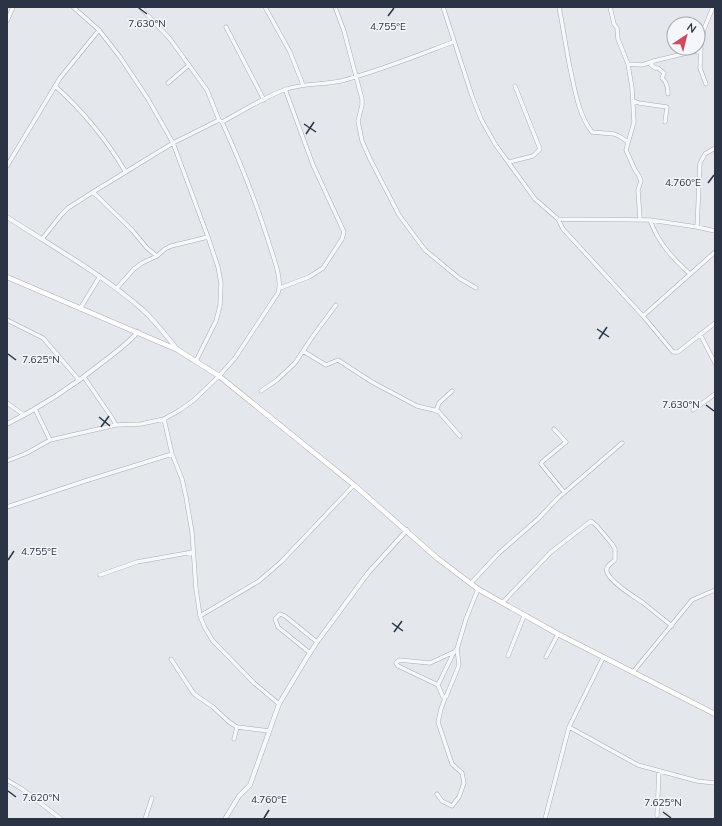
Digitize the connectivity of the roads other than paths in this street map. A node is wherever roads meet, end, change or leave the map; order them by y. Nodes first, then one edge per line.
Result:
1 (13, 7) edge
2 (73, 7) edge
3 (140, 7) edge
4 (265, 7) edge
5 (334, 7) edge
6 (443, 7) edge
7 (559, 7) edge
8 (610, 7) edge
9 (713, 7) edge
10 (7, 21) edge
11 (706, 24) edge
12 (226, 26) dead end
13 (99, 30) junction
14 (453, 42) junction
15 (672, 56) edge
16 (701, 56) edge
17 (654, 60) junction
18 (628, 64) junction
19 (189, 65) junction
20 (356, 77) junction
21 (168, 83) dead end
22 (706, 84) dead end
23 (303, 85) junction
24 (55, 86) junction
25 (515, 86) dead end
26 (285, 89) junction
27 (668, 94) dead end
28 (264, 100) junction
29 (634, 101) junction
30 (221, 121) junction
31 (665, 122) dead end
32 (628, 142) junction
33 (173, 143) junction
34 (715, 148) edge
35 (509, 162) junction
36 (7, 166) edge
37 (125, 171) junction
38 (93, 192) junction
39 (7, 218) edge
40 (558, 218) junction
41 (640, 220) junction
42 (650, 220) junction
43 (697, 226) junction
44 (715, 231) edge
45 (208, 237) junction
46 (42, 239) junction
47 (715, 252) edge
48 (157, 256) junction
49 (690, 274) junction
50 (100, 276) junction
51 (7, 277) edge
52 (117, 288) junction
53 (280, 288) junction
54 (476, 288) dead end
55 (336, 305) dead end
56 (80, 309) junction
57 (643, 316) junction
58 (7, 320) edge
59 (715, 323) edge
60 (138, 332) junction
61 (700, 334) junction
62 (178, 350) junction
63 (303, 351) junction
64 (196, 361) junction
65 (715, 363) edge
66 (219, 376) junction
67 (84, 377) junction
68 (79, 380) junction
69 (261, 391) dead end
70 (452, 391) dead end
71 (715, 394) edge
72 (7, 403) edge
73 (35, 409) junction
74 (693, 410) dead end
75 (436, 411) junction
76 (24, 415) junction
77 (164, 419) junction
78 (7, 424) edge
79 (116, 425) junction
80 (554, 429) dead end
81 (460, 436) dead end
82 (50, 440) junction
83 (622, 443) dead end
84 (172, 454) junction
85 (7, 461) edge
86 (354, 485) junction
87 (564, 492) junction
88 (7, 507) edge
89 (407, 530) junction
90 (193, 552) junction
91 (100, 575) dead end
92 (471, 583) junction
93 (478, 589) junction
94 (715, 590) edge
95 (502, 603) junction
96 (200, 616) junction
97 (524, 616) junction
98 (672, 626) junction
99 (558, 634) junction
100 (317, 642) junction
101 (456, 651) junction
102 (310, 653) junction
103 (508, 656) dead end
104 (546, 656) dead end
105 (603, 658) junction
106 (171, 659) dead end
107 (633, 672) junction
108 (438, 685) junction
109 (445, 698) junction
110 (279, 704) junction
111 (715, 714) edge
112 (237, 727) junction
113 (569, 727) junction
114 (269, 731) junction
115 (234, 739) dead end
116 (659, 771) junction
117 (7, 780) edge
118 (715, 782) edge
119 (437, 794) dead end
120 (152, 798) dead end
121 (657, 816) dead end
122 (61, 819) edge
123 (145, 819) edge
124 (225, 819) edge
125 (545, 819) edge

1 - 10 street
2 - 13 street
3 - 19 street
4 - 23 street
5 - 20 street
6 - 14 street
7 - 32 street
8 - 18 street
9 - 11 street
12 - 28 street
13 - 24 street
13 - 33 street
14 - 20 street
14 - 35 street
15 - 17 street
16 - 22 street
17 - 18 street
17 - 27 street
18 - 29 street
19 - 21 street
19 - 30 street
20 - 23 street
20 - 54 street
23 - 26 street
24 - 36 street
24 - 37 street
25 - 35 street
26 - 28 street
26 - 53 street
28 - 30 street
29 - 31 street
29 - 32 street
30 - 33 street
30 - 53 street
32 - 41 street
33 - 37 street
33 - 45 street
34 - 43 street
35 - 40 street
37 - 38 street
38 - 46 street
38 - 48 street
39 - 46 street
40 - 41 street
40 - 57 street
41 - 42 street
42 - 43 street
42 - 49 street
43 - 44 street
45 - 48 street
45 - 64 street
46 - 50 street
47 - 49 street
48 - 52 street
49 - 57 street
50 - 52 street
50 - 56 street
51 - 56 main road
52 - 62 street
53 - 66 street
55 - 63 street
56 - 60 main road
57 - 61 street
58 - 68 street
59 - 61 street
60 - 62 main road
60 - 67 street
61 - 65 street
62 - 64 main road
63 - 69 street
63 - 75 street
64 - 66 main road
66 - 77 street
66 - 86 main road
67 - 68 street
67 - 79 street
68 - 73 street
70 - 75 street
71 - 74 street
72 - 76 street
73 - 76 street
73 - 82 street
75 - 81 street
76 - 78 street
77 - 79 street
77 - 84 street
79 - 82 street
80 - 87 street
82 - 85 street
83 - 87 street
84 - 88 street
84 - 90 street
86 - 89 main road
86 - 96 street
87 - 92 street
89 - 92 main road
89 - 100 street
90 - 91 street
90 - 96 street
92 - 93 main road
93 - 95 main road
93 - 101 street
94 - 98 street
95 - 97 main road
95 - 98 street
96 - 110 street
97 - 99 main road
97 - 103 street
98 - 107 street
99 - 104 street
99 - 105 main road
100 - 102 street
100 - 102 street
101 - 108 street
101 - 108 street
101 - 109 street
102 - 110 street
105 - 107 main road
105 - 113 street
106 - 112 street
107 - 111 main road
108 - 109 street
109 - 119 street
110 - 114 street
112 - 114 street
112 - 115 street
113 - 116 street
113 - 125 street
114 - 124 street
116 - 118 street
116 - 121 street
117 - 122 street
120 - 123 street

